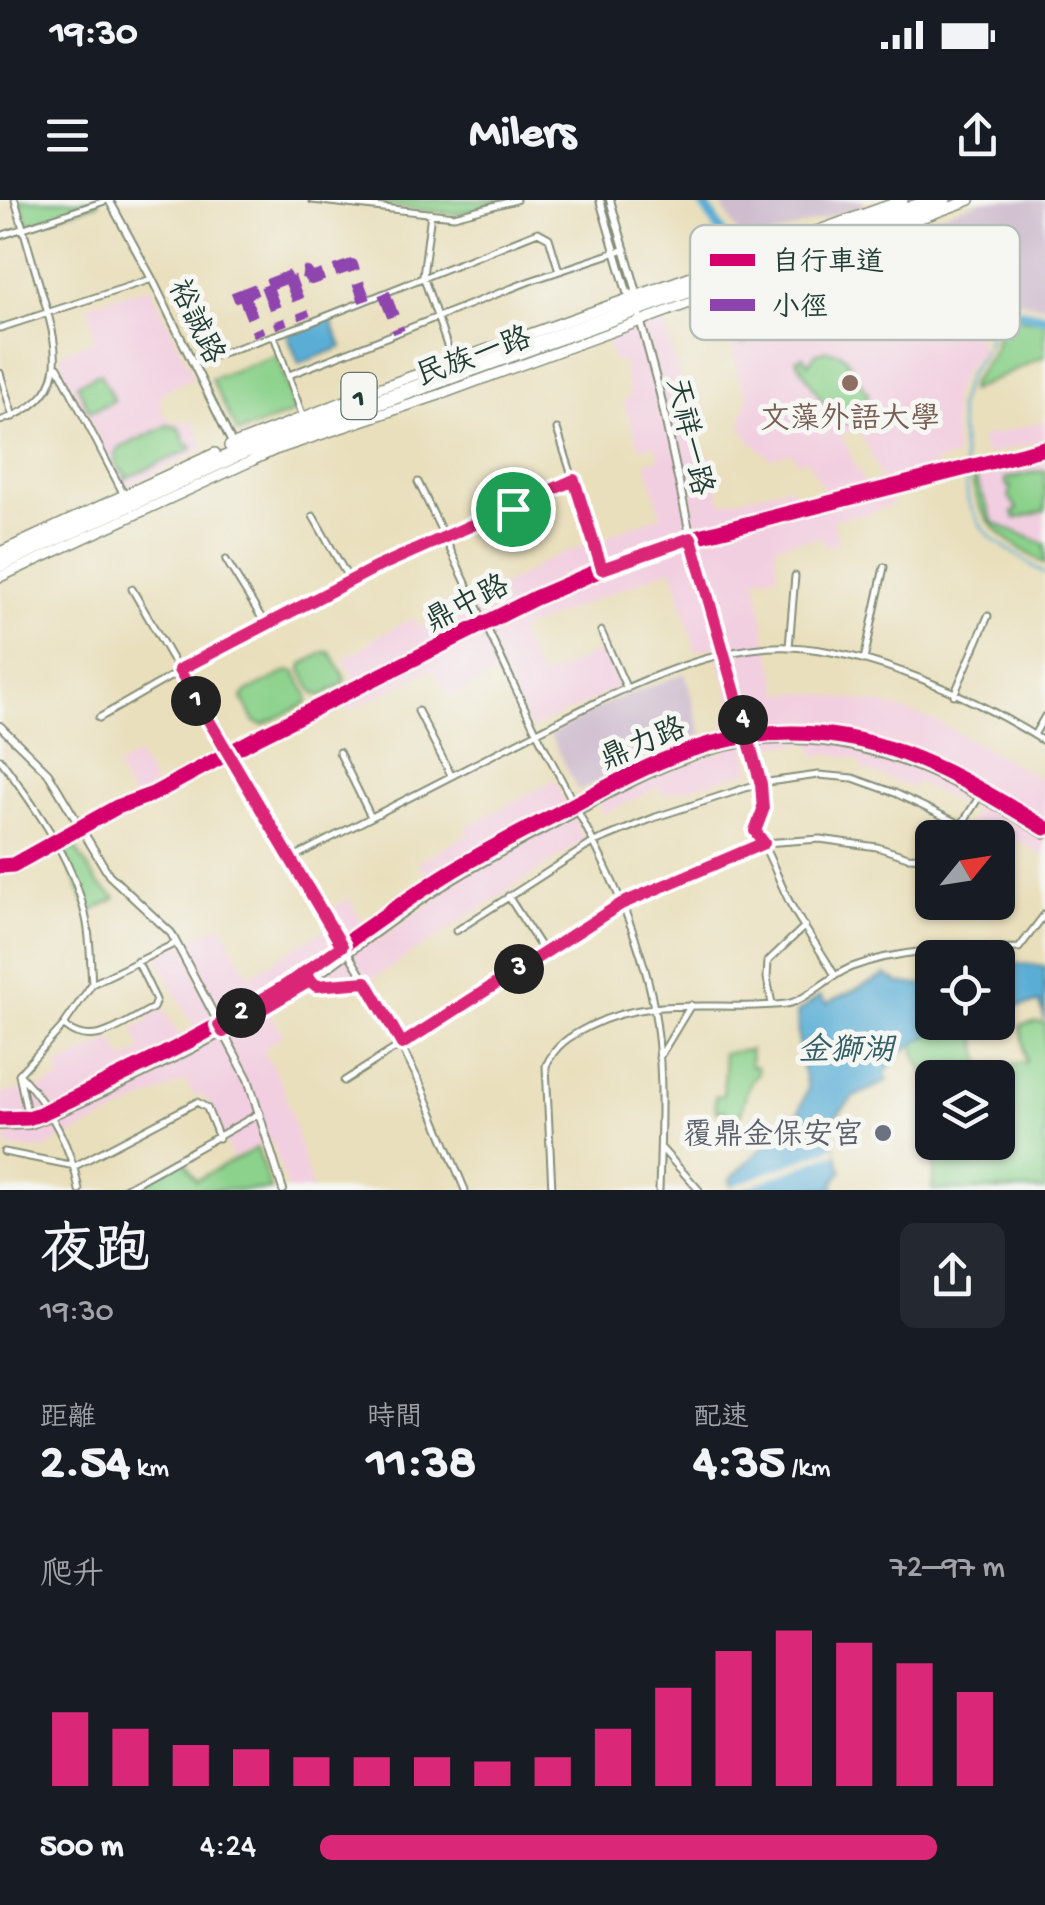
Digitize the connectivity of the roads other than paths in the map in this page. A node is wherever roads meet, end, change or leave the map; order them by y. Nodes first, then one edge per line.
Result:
1 (15, 200) edge
2 (109, 200) edge
3 (312, 200) edge
4 (516, 200) edge
5 (600, 200) edge
6 (610, 200) edge
7 (928, 200) edge
8 (970, 200) edge
9 (903, 203) edge
10 (946, 203) edge
11 (431, 214) junction
12 (851, 225) edge
13 (879, 225) edge
14 (23, 229) junction
15 (0, 236) edge
16 (625, 250) junction
17 (616, 252) junction
18 (560, 271) junction
19 (423, 276) junction
20 (152, 280) junction
21 (690, 288) edge
22 (690, 288) edge
23 (637, 309) junction
24 (48, 311) junction
25 (438, 317) junction
26 (0, 326) edge
27 (274, 336) junction
28 (194, 363) junction
29 (57, 365) junction
30 (0, 373) edge
31 (455, 374) junction
32 (288, 375) junction
33 (13, 417) junction
34 (0, 421) edge
35 (304, 421) junction
36 (557, 429) dead end
37 (1045, 448) edge
38 (237, 454) junction
39 (574, 480) junction
40 (418, 482) dead end
41 (124, 494) junction
42 (314, 516) dead end
43 (445, 537) junction
44 (691, 538) junction
45 (0, 556) edge
46 (226, 560) dead end
47 (0, 567) edge
48 (884, 567) dead end
49 (602, 569) junction
50 (795, 576) dead end
51 (0, 577) edge
52 (350, 581) junction
53 (132, 589) dead end
54 (988, 616) dead end
55 (484, 624) junction
56 (266, 625) junction
57 (601, 631) dead end
58 (789, 647) junction
59 (726, 656) junction
60 (864, 660) junction
61 (179, 670) junction
62 (627, 689) junction
63 (954, 695) junction
64 (418, 711) dead end
65 (1045, 716) edge
66 (99, 718) dead end
67 (0, 726) edge
68 (537, 732) junction
69 (1034, 735) junction
70 (748, 738) junction
71 (1045, 742) edge
72 (338, 752) dead end
73 (226, 754) junction
74 (0, 758) edge
75 (451, 776) junction
76 (761, 784) junction
77 (981, 795) junction
78 (576, 808) junction
79 (371, 817) junction
80 (952, 820) edge
81 (965, 820) edge
82 (81, 826) junction
83 (1045, 832) edge
84 (55, 840) junction
85 (594, 842) junction
86 (764, 843) junction
87 (915, 857) edge
88 (290, 859) junction
89 (0, 866) edge
90 (508, 896) junction
91 (621, 904) junction
92 (1045, 914) edge
93 (805, 926) junction
94 (456, 931) dead end
95 (176, 943) junction
96 (345, 949) junction
97 (544, 953) junction
98 (136, 961) junction
99 (834, 975) junction
100 (308, 976) junction
101 (366, 982) junction
102 (92, 984) junction
103 (772, 1004) junction
104 (691, 1005) junction
105 (653, 1006) junction
106 (63, 1026) junction
107 (221, 1029) junction
108 (402, 1044) junction
109 (658, 1059) junction
110 (20, 1074) junction
111 (344, 1081) dead end
112 (49, 1114) junction
113 (260, 1114) junction
114 (28, 1118) junction
115 (0, 1123) edge
116 (219, 1138) junction
117 (660, 1147) junction
118 (4, 1152) dead end
119 (75, 1166) junction
120 (78, 1190) edge
121 (123, 1190) edge
122 (283, 1190) edge
123 (465, 1190) edge
124 (552, 1190) edge
125 (659, 1190) edge
126 (700, 1190) edge

1 - 14 street
2 - 14 street
2 - 20 street, 裕誠路
3 - 11 street
4 - 11 street
5 - 17 street
6 - 16 street
7 - 9 main road, 1
8 - 10 main road, 1
9 - 12 main road, 1
10 - 13 main road, 1
11 - 19 street
14 - 15 street
14 - 24 street
16 - 17 street
16 - 23 street
17 - 18 street
17 - 23 street
18 - 19 street
18 - 25 street
19 - 25 street
19 - 27 street
20 - 24 street
20 - 28 street, 裕誠路
21 - 23 main road, 民族一路 / 1
22 - 23 main road, 民族一路 / 1
23 - 31 main road, 民族一路 / 1
23 - 31 main road, 民族一路 / 1
23 - 44 street, 天祥一路
24 - 26 street
24 - 29 street
25 - 31 street
25 - 32 street
27 - 28 street
27 - 32 street
28 - 38 street, 裕誠路
29 - 33 street
29 - 41 street
30 - 33 street
31 - 35 main road, 民族一路 / 1
31 - 38 main road, 民族一路 / 1
32 - 35 street
33 - 34 street
35 - 38 main road, 民族一路 / 1
36 - 39 street
37 - 44 street, 鼎中路
38 - 41 main road, 民族一路 / 1
38 - 45 main road, 民族一路 / 1
38 - 47 main road, 民族一路 / 1
38 - 51 main road, 民族一路 / 1
39 - 43 street
39 - 49 street
40 - 43 street
41 - 45 main road, 民族一路 / 1
42 - 52 street
43 - 52 street
43 - 55 street
44 - 49 street, 鼎中路
44 - 59 street, 天祥一路
46 - 56 street
48 - 60 street
49 - 55 street, 鼎中路
50 - 58 street
52 - 56 street
53 - 61 street
54 - 63 street
55 - 68 street
55 - 73 street, 鼎中路
56 - 61 street
57 - 62 street
58 - 59 street
58 - 60 street
59 - 62 street
59 - 70 street, 天祥一路
60 - 63 street
61 - 66 street
61 - 73 street
62 - 68 street
63 - 69 street
64 - 75 street
65 - 69 street
67 - 82 street
68 - 75 street
68 - 78 street
69 - 71 street
70 - 76 street, 天祥一路
70 - 77 street, 鼎力路
70 - 78 street, 鼎力路
72 - 79 street
73 - 82 street, 鼎中路
73 - 88 street
74 - 84 street
75 - 79 street
76 - 80 street
76 - 85 street
76 - 86 street, 天祥一路
77 - 81 street
77 - 83 street, 鼎力路
78 - 85 street
78 - 96 street, 鼎力路
79 - 88 street
82 - 84 street, 鼎中路
82 - 95 street
84 - 89 street, 鼎中路
84 - 102 street
85 - 90 street
85 - 91 street
86 - 87 street
86 - 91 street
86 - 93 street, 天祥一路
88 - 96 street
90 - 94 street
90 - 97 street
91 - 97 street
91 - 105 street
92 - 99 street
93 - 99 street, 天祥一路
93 - 103 street
95 - 98 street
95 - 107 street
96 - 100 street, 鼎力路
96 - 101 street
97 - 108 street
98 - 102 street
98 - 106 street
99 - 103 street
100 - 101 street
100 - 107 street, 鼎力路
101 - 108 street
102 - 106 street
103 - 104 street
104 - 105 street
104 - 109 street
105 - 109 street
105 - 124 street
106 - 110 street
107 - 112 street, 鼎力路
107 - 113 street
108 - 111 street
108 - 123 street
109 - 117 street
110 - 112 street
110 - 114 street
112 - 114 street
112 - 115 street
112 - 119 street
113 - 116 street
113 - 122 street
114 - 115 street
116 - 119 street
116 - 121 street
117 - 125 street
117 - 126 street
118 - 119 street
119 - 120 street

